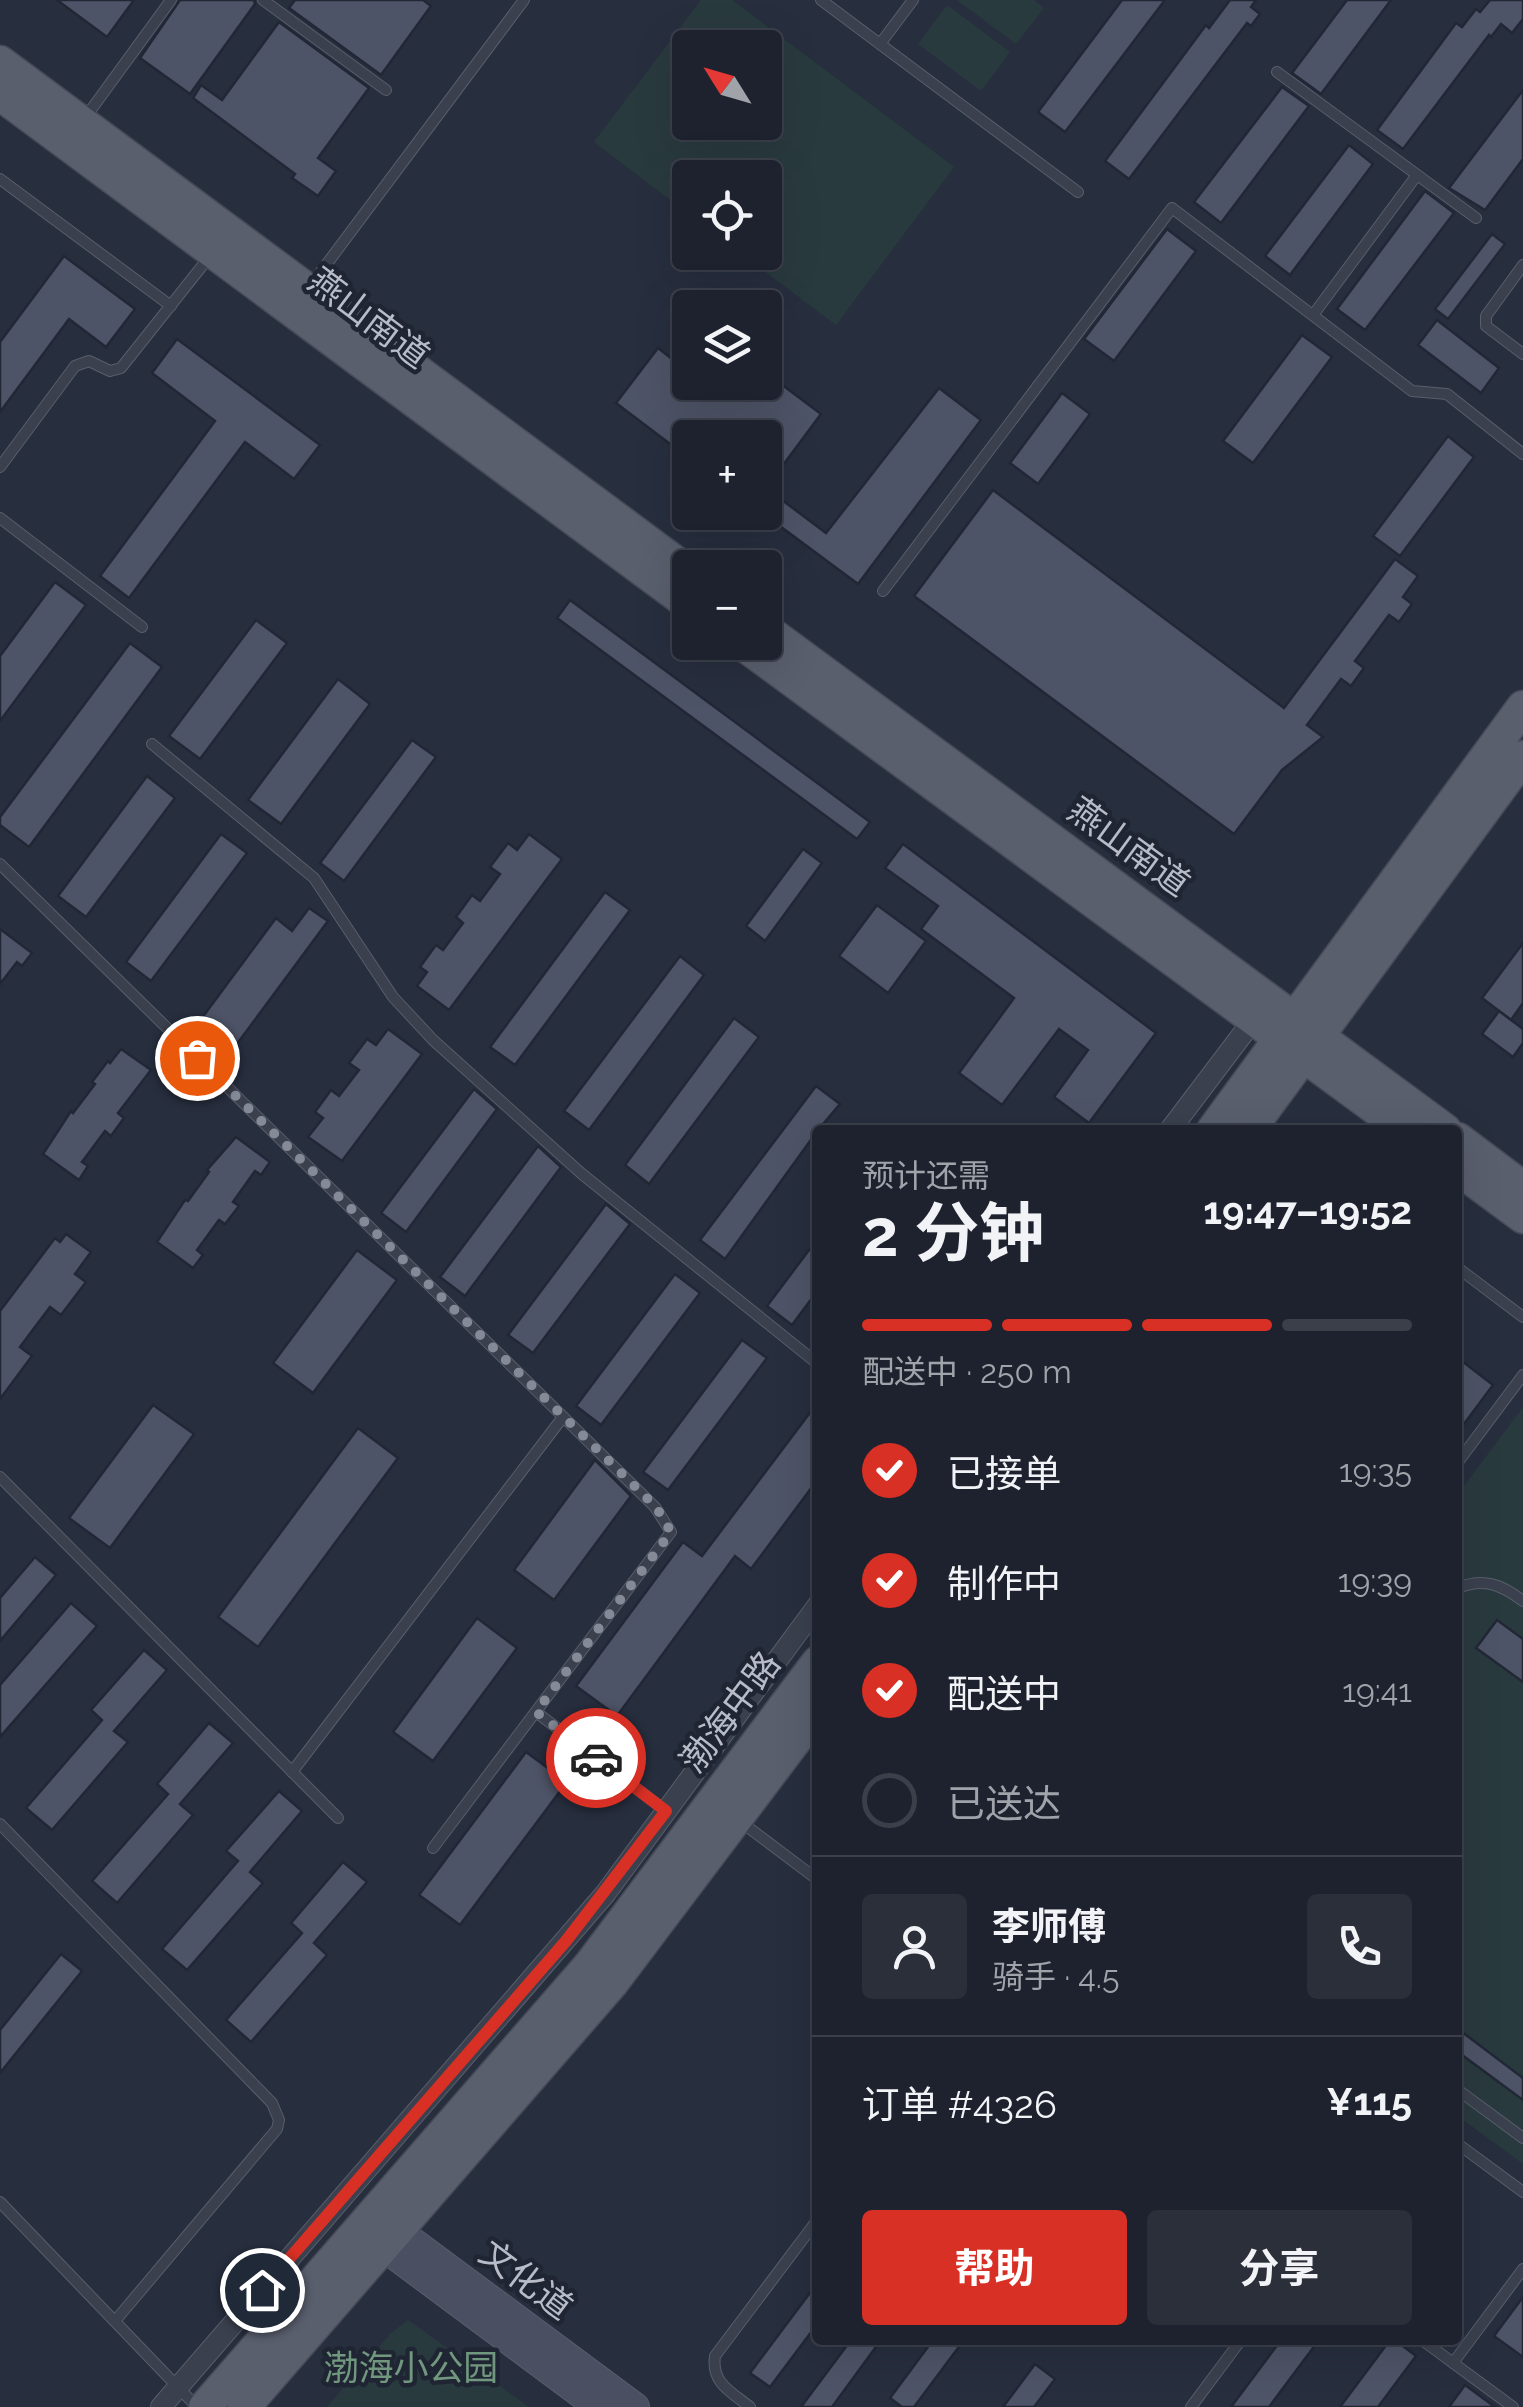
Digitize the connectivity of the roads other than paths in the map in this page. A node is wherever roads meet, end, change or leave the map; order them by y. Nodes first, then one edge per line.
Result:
1 (171, 0) edge
2 (262, 0) edge
3 (524, 0) edge
4 (821, 0) edge
5 (913, 0) edge
6 (880, 44) junction
7 (0, 62) edge
8 (1277, 72) dead end
9 (386, 90) dead end
10 (0, 94) edge
11 (82, 123) junction
12 (1417, 175) junction
13 (0, 179) edge
14 (1078, 192) dead end
15 (1476, 218) dead end
16 (213, 252) junction
17 (1523, 265) edge
18 (307, 290) junction
19 (170, 306) junction
20 (1313, 315) junction
21 (1523, 354) edge
22 (1523, 454) edge
23 (0, 467) edge
24 (0, 518) edge
25 (672, 561) edge
26 (883, 591) dead end
27 (672, 593) edge
28 (142, 627) dead end
29 (782, 642) edge
30 (765, 660) edge
31 (1523, 707) edge
32 (152, 744) dead end
33 (1523, 756) edge
34 (0, 864) edge
35 (1254, 1019) junction
36 (1299, 1037) junction
37 (1174, 1125) edge
38 (1217, 1125) edge
39 (1252, 1125) edge
40 (1399, 1125) edge
41 (1437, 1125) edge
42 (1462, 1143) edge
43 (1462, 1172) edge
44 (1523, 1188) edge
45 (1523, 1217) edge
46 (1462, 1271) edge
47 (1523, 1317) edge
48 (812, 1359) edge
49 (1523, 1376) edge
50 (564, 1417) junction
51 (1462, 1457) edge
52 (0, 1477) edge
53 (1462, 1587) edge
54 (1523, 1601) edge
55 (812, 1613) edge
56 (812, 1670) edge
57 (536, 1712) junction
58 (812, 1718) edge
59 (292, 1772) junction
60 (666, 1811) junction
61 (338, 1818) dead end
62 (736, 1818) junction
63 (0, 1824) edge
64 (434, 1848) dead end
65 (812, 1875) edge
66 (1462, 2093) edge
67 (1523, 2138) edge
68 (1462, 2147) edge
69 (1523, 2192) edge
70 (0, 2202) edge
71 (812, 2226) edge
72 (378, 2230) junction
73 (1523, 2268) edge
74 (115, 2320) junction
75 (1237, 2345) edge
76 (1429, 2345) edge
77 (1453, 2363) junction
78 (178, 2387) junction
79 (161, 2407) edge
80 (197, 2407) edge
81 (205, 2407) edge
82 (244, 2407) edge
83 (599, 2407) edge
84 (634, 2407) edge
85 (750, 2407) edge
86 (1191, 2407) edge
87 (1514, 2407) edge

1 - 11 lane
2 - 9 lane
3 - 18 lane
4 - 6 lane
5 - 6 lane
6 - 14 lane
7 - 11 main road, 燕山南道
8 - 12 lane
10 - 16 main road, 燕山南道
11 - 18 main road, 燕山南道
12 - 15 lane
12 - 20 lane
13 - 19 lane
16 - 19 lane
16 - 27 main road, 燕山南道
17 - 21 lane
18 - 25 main road, 燕山南道
19 - 23 lane
20 - 22 lane
20 - 26 lane
24 - 28 lane
29 - 36 main road, 燕山南道
30 - 35 main road, 燕山南道
31 - 36 main road
32 - 48 lane
33 - 36 main road
34 - 50 lane
35 - 36 main road, 燕山南道
35 - 37 street
36 - 38 main road
36 - 39 main road
36 - 40 main road, 燕山南道
36 - 41 main road, 燕山南道
42 - 44 main road
43 - 45 main road
46 - 47 lane
49 - 51 lane
50 - 57 lane
50 - 59 lane
52 - 59 lane
53 - 54 lane
55 - 60 street
56 - 72 main road, 渤海中路
57 - 60 lane
57 - 64 lane
58 - 62 main road, 渤海中路
59 - 61 lane
60 - 78 street
62 - 65 lane
62 - 72 main road, 渤海中路
63 - 74 lane
66 - 67 lane
68 - 69 lane
70 - 74 lane
71 - 85 lane
72 - 81 main road, 渤海中路
72 - 82 main road, 渤海中路
72 - 83 main road, 文化道
72 - 84 main road, 文化道
73 - 77 lane
74 - 78 lane
75 - 86 lane
76 - 77 lane
77 - 87 lane
78 - 79 street
78 - 80 lane

